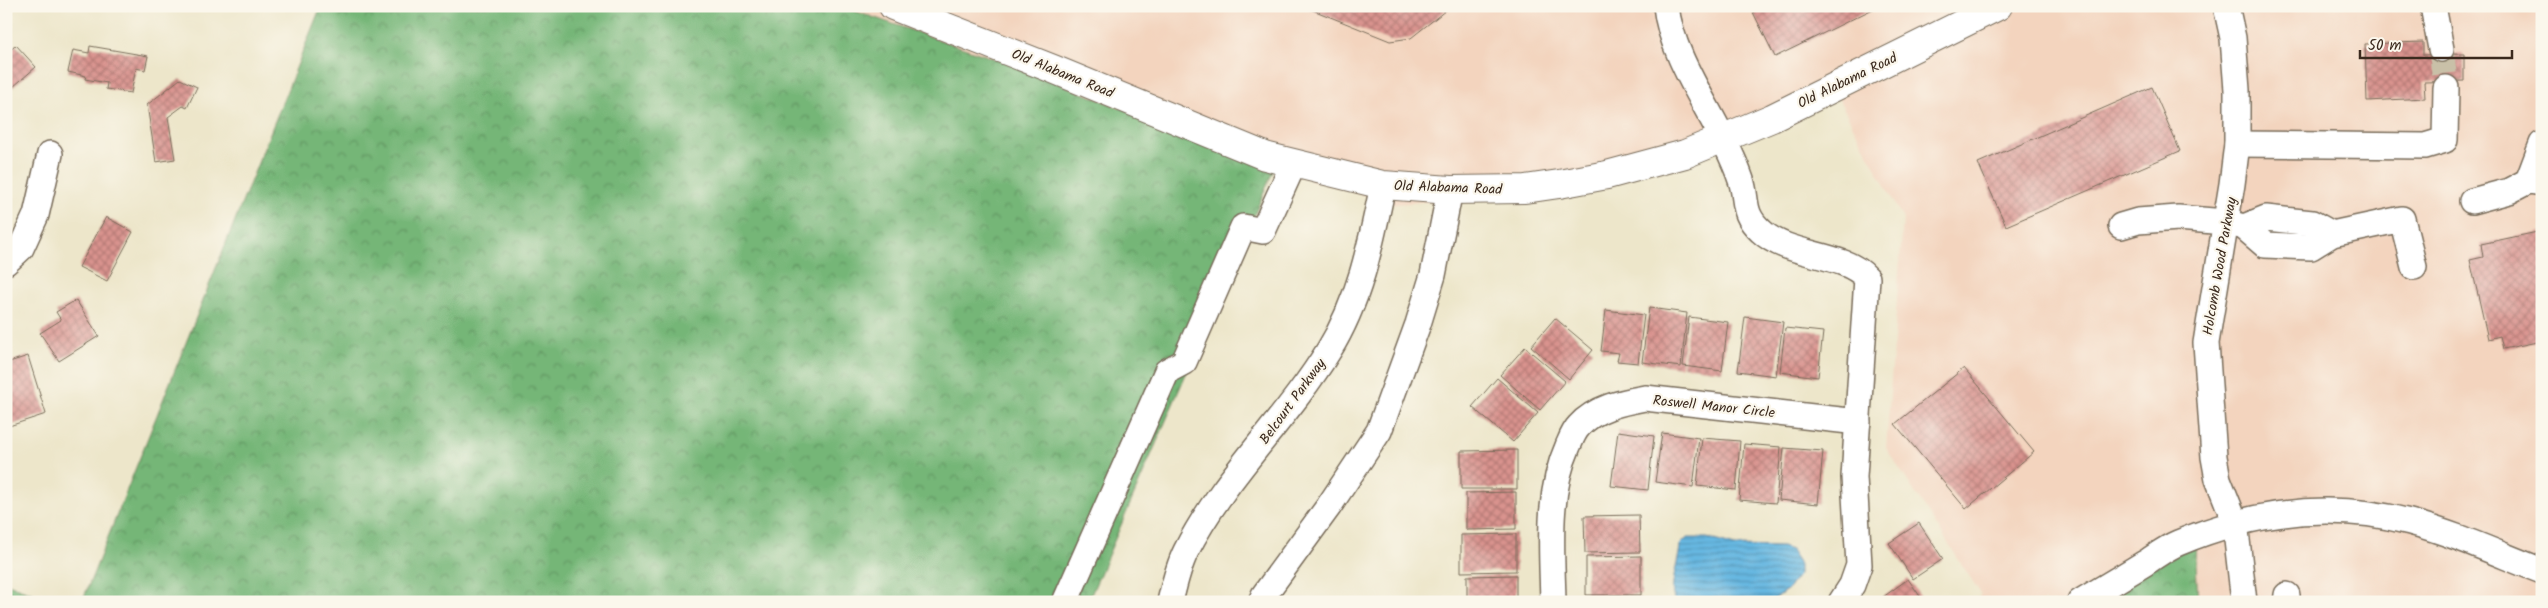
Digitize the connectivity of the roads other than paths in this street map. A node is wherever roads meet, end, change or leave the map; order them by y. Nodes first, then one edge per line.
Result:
1 (893, 6) edge
2 (1666, 6) edge
3 (1998, 6) edge
4 (2226, 6) edge
5 (2434, 6) edge
6 (2441, 49) tunnel mouth
7 (2446, 88) tunnel mouth
8 (1724, 139) junction
9 (2237, 144) junction
10 (2542, 144) edge
11 (50, 154) dead end
12 (1293, 165) junction
13 (2535, 182) edge
14 (1383, 185) junction
15 (1450, 190) junction
16 (2472, 200) dead end
17 (2235, 224) junction
18 (2121, 226) dead end
19 (6, 262) edge
20 (2414, 267) dead end
21 (1858, 422) junction
22 (2234, 522) junction
23 (2542, 570) edge
24 (1065, 602) edge
25 (1170, 602) edge
26 (1261, 602) edge
27 (1553, 602) edge
28 (1841, 602) edge
29 (2080, 602) edge
30 (2244, 602) edge

1 - 12 main road, Old Alabama Road
2 - 8 street
3 - 8 main road, Old Alabama Road
4 - 9 street, Holcomb Wood Parkway
5 - 6 street
7 - 9 street
8 - 15 main road, Old Alabama Road
8 - 21 street
9 - 17 street, Holcomb Wood Parkway
10 - 13 street
11 - 19 street
12 - 14 main road, Old Alabama Road
12 - 24 street
13 - 16 street
14 - 15 main road, Old Alabama Road
14 - 25 street, Belcourt Parkway
15 - 26 street
17 - 18 street
17 - 20 street
17 - 22 street, Holcomb Wood Parkway
21 - 27 street, Roswell Manor Circle
21 - 28 street
22 - 23 street
22 - 29 street
22 - 30 street, Holcomb Wood Parkway

